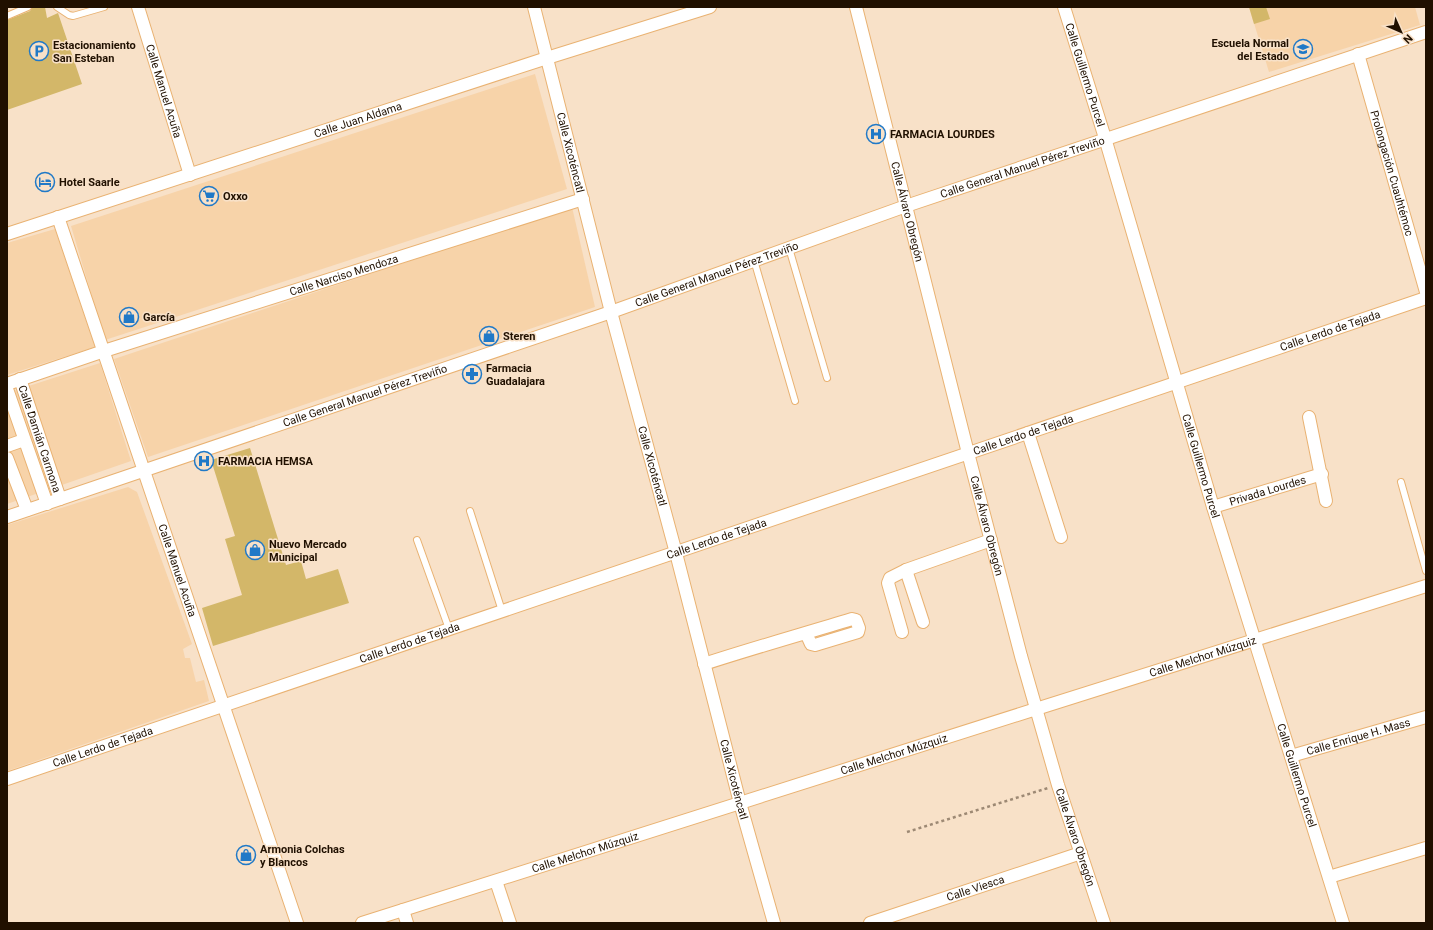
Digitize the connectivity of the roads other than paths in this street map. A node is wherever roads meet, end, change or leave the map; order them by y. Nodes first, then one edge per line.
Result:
1 (28, 7) edge
2 (57, 7) edge
3 (104, 7) edge
4 (138, 7) edge
5 (534, 7) edge
6 (710, 7) edge
7 (856, 7) edge
8 (1064, 7) edge
9 (7, 16) edge
10 (1426, 32) edge
11 (1358, 54) junction
12 (547, 58) junction
13 (1105, 138) junction
14 (190, 175) junction
15 (583, 199) junction
16 (906, 206) junction
17 (58, 217) junction
18 (7, 234) edge
19 (789, 248) junction
20 (754, 260) junction
21 (1426, 292) edge
22 (1426, 298) edge
23 (611, 312) junction
24 (104, 351) junction
25 (827, 378) dead end
26 (20, 379) junction
27 (1177, 382) junction
28 (7, 384) edge
29 (7, 389) edge
30 (796, 401) dead end
31 (1310, 417) dead end
32 (1028, 433) junction
33 (24, 440) junction
34 (7, 446) edge
35 (968, 453) junction
36 (7, 458) edge
37 (145, 470) junction
38 (1322, 474) junction
39 (1401, 482) dead end
40 (60, 499) junction
41 (1326, 501) dead end
42 (47, 504) junction
43 (1213, 508) junction
44 (27, 510) junction
45 (470, 511) dead end
46 (7, 517) edge
47 (1061, 537) dead end
48 (417, 540) dead end
49 (991, 540) junction
50 (676, 553) junction
51 (906, 570) junction
52 (1426, 571) edge
53 (1426, 586) edge
54 (502, 611) junction
55 (923, 622) dead end
56 (448, 630) junction
57 (902, 632) dead end
58 (806, 633) dead end
59 (1254, 641) junction
60 (704, 664) junction
61 (224, 706) junction
62 (1036, 709) junction
63 (1426, 716) edge
64 (1291, 756) junction
65 (7, 779) edge
66 (740, 803) junction
67 (1426, 848) edge
68 (1081, 853) junction
69 (1329, 877) junction
70 (496, 881) junction
71 (403, 910) junction
72 (298, 923) edge
73 (362, 923) edge
74 (407, 923) edge
75 (510, 923) edge
76 (774, 923) edge
77 (870, 923) edge
78 (1104, 923) edge
79 (1343, 923) edge

1 - 9 lane
2 - 3 lane
4 - 14 street, Calle Manuel Acuña
5 - 12 street, Calle Xicoténcatl
6 - 12 street, Calle Juan Aldama
7 - 16 street, Calle Álvaro Obregón
8 - 13 street, Calle Guillermo Purcel
10 - 11 street, Calle General Manuel Pérez Treviño
11 - 13 street, Calle General Manuel Pérez Treviño
11 - 21 street, Prolongación Cuauhtémoc
12 - 14 street, Calle Juan Aldama
12 - 15 street, Calle Xicoténcatl
13 - 16 street, Calle General Manuel Pérez Treviño
13 - 27 street, Calle Guillermo Purcel
14 - 17 street, Calle Juan Aldama
15 - 23 street, Calle Xicoténcatl
15 - 24 street, Calle Narciso Mendoza
16 - 19 street, Calle General Manuel Pérez Treviño
16 - 35 street, Calle Álvaro Obregón
17 - 18 street, Calle Juan Aldama
17 - 24 street, Calle Manuel Acuña
19 - 20 street, Calle General Manuel Pérez Treviño
19 - 25 lane
20 - 23 street, Calle General Manuel Pérez Treviño
20 - 30 lane
22 - 27 street, Calle Lerdo de Tejada
23 - 37 street, Calle General Manuel Pérez Treviño
23 - 50 street, Calle Xicoténcatl
24 - 26 street, Calle Narciso Mendoza
24 - 37 street, Calle Manuel Acuña
26 - 28 street, Calle Narciso Mendoza
26 - 40 street, Calle Damián Carmona
27 - 32 street, Calle Lerdo de Tejada
27 - 43 street, Calle Guillermo Purcel
29 - 33 street
31 - 38 street
32 - 35 street, Calle Lerdo de Tejada
32 - 47 street
33 - 34 street
33 - 42 street
35 - 49 street, Calle Álvaro Obregón
35 - 50 street, Calle Lerdo de Tejada
36 - 44 street
37 - 40 street, Calle General Manuel Pérez Treviño
37 - 61 street, Calle Manuel Acuña
38 - 41 street
38 - 43 street, Privada Lourdes
39 - 52 lane
40 - 42 street, Calle General Manuel Pérez Treviño
42 - 44 street, Calle General Manuel Pérez Treviño
43 - 59 street, Calle Guillermo Purcel
44 - 46 street, Calle General Manuel Pérez Treviño
45 - 54 lane
48 - 56 lane
49 - 51 street
49 - 62 street, Calle Álvaro Obregón
50 - 54 street, Calle Lerdo de Tejada
50 - 60 street, Calle Xicoténcatl
51 - 55 street
51 - 57 street
53 - 59 street, Calle Melchor Múzquiz
54 - 56 street, Calle Lerdo de Tejada
56 - 61 street, Calle Lerdo de Tejada
58 - 60 street
59 - 62 street, Calle Melchor Múzquiz
59 - 64 street, Calle Guillermo Purcel
60 - 66 street, Calle Xicoténcatl
61 - 65 street, Calle Lerdo de Tejada
61 - 72 street, Calle Manuel Acuña
62 - 66 street, Calle Melchor Múzquiz
62 - 68 street, Calle Álvaro Obregón
63 - 64 street, Calle Enrique H. Mass
64 - 69 street, Calle Guillermo Purcel
66 - 70 street, Calle Melchor Múzquiz
66 - 76 street, Calle Xicoténcatl
67 - 69 street
68 - 77 street, Calle Viesca
68 - 78 street, Calle Álvaro Obregón
69 - 79 street, Calle Guillermo Purcel
70 - 71 street, Calle Melchor Múzquiz
70 - 75 street
71 - 73 street, Calle Melchor Múzquiz
71 - 74 street

